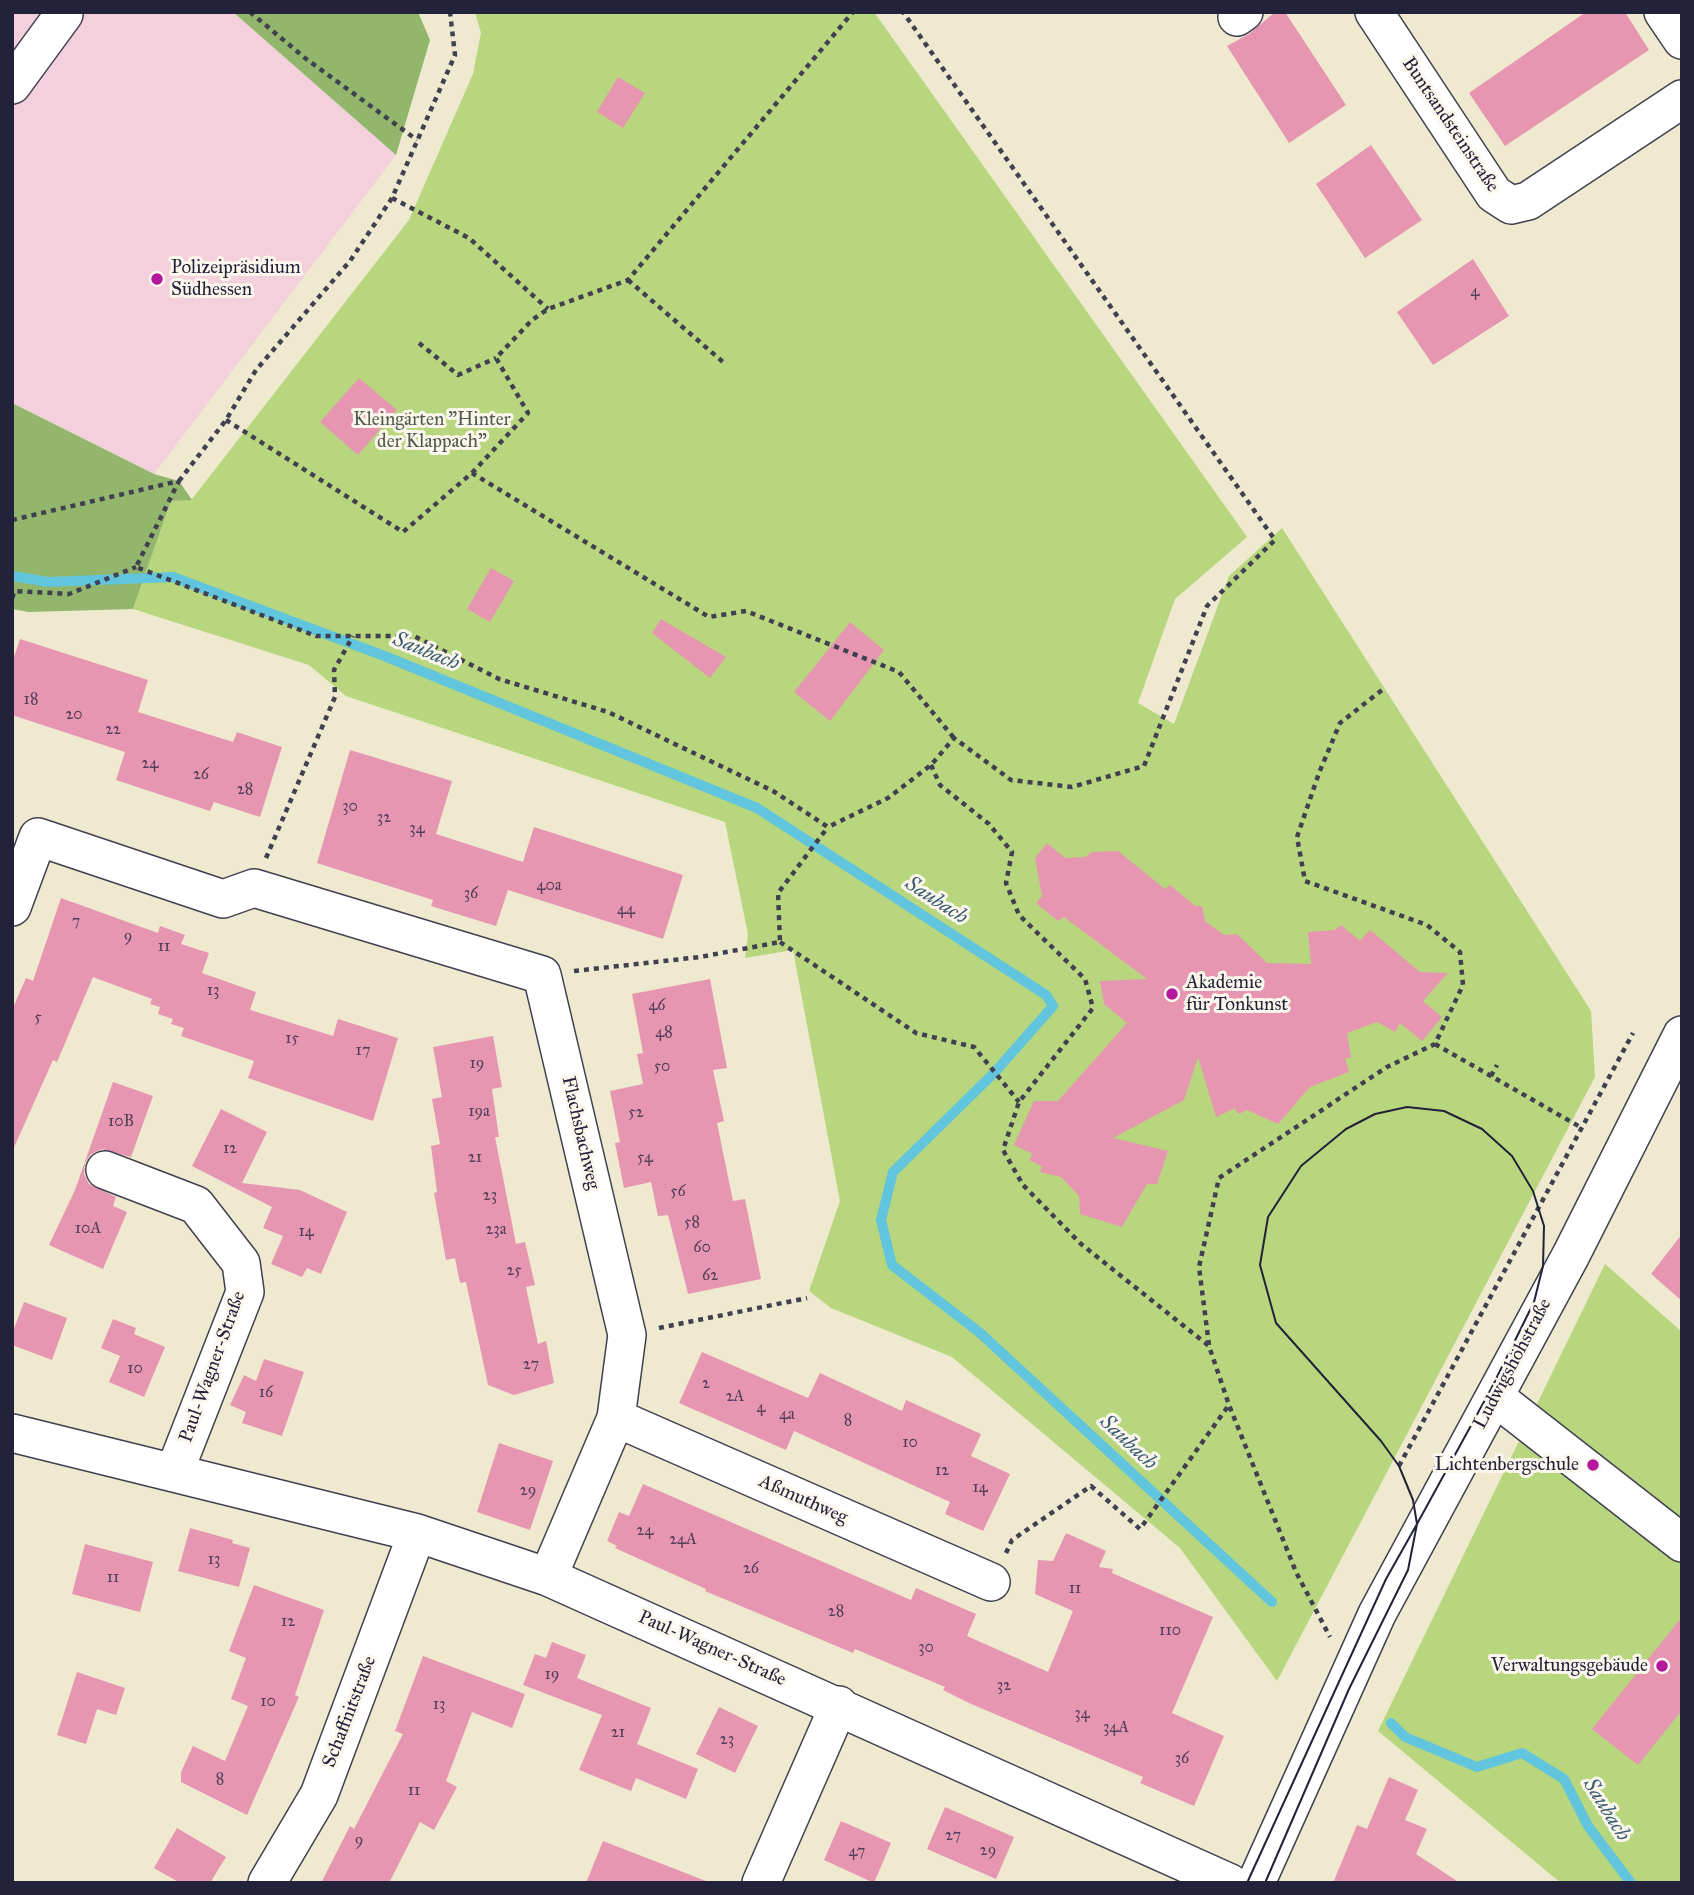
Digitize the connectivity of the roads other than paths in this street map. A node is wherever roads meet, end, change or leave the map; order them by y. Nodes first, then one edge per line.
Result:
1 (1374, 12) edge
2 (1663, 12) edge
3 (64, 14) dead end
4 (1682, 40) edge
5 (12, 85) edge
6 (1682, 99) edge
7 (12, 907) edge
8 (1682, 1035) edge
9 (105, 1170) dead end
10 (1495, 1397) junction
11 (616, 1418) junction
12 (12, 1433) edge
13 (174, 1473) junction
14 (417, 1533) junction
15 (1682, 1543) edge
16 (548, 1577) junction
17 (991, 1582) road end
18 (839, 1705) junction
19 (267, 1883) edge
20 (761, 1883) edge
21 (1230, 1883) edge
22 (1256, 1883) edge

1 - 6 street, Buntsandsteinstraße
2 - 4 street
3 - 5 street
7 - 11 street, Flachsbachweg
8 - 10 street, Ludwigshöhstraße
9 - 13 street, Paul-Wagner-Straße
10 - 15 street
10 - 22 street, Ludwigshöhstraße
11 - 16 street, Flachsbachweg
11 - 17 street, Aßmuthweg
12 - 13 street, Paul-Wagner-Straße
13 - 14 street, Paul-Wagner-Straße
14 - 16 street, Paul-Wagner-Straße
14 - 19 street, Schaffnitstraße
16 - 18 street, Paul-Wagner-Straße
18 - 20 street
18 - 21 street, Paul-Wagner-Straße

